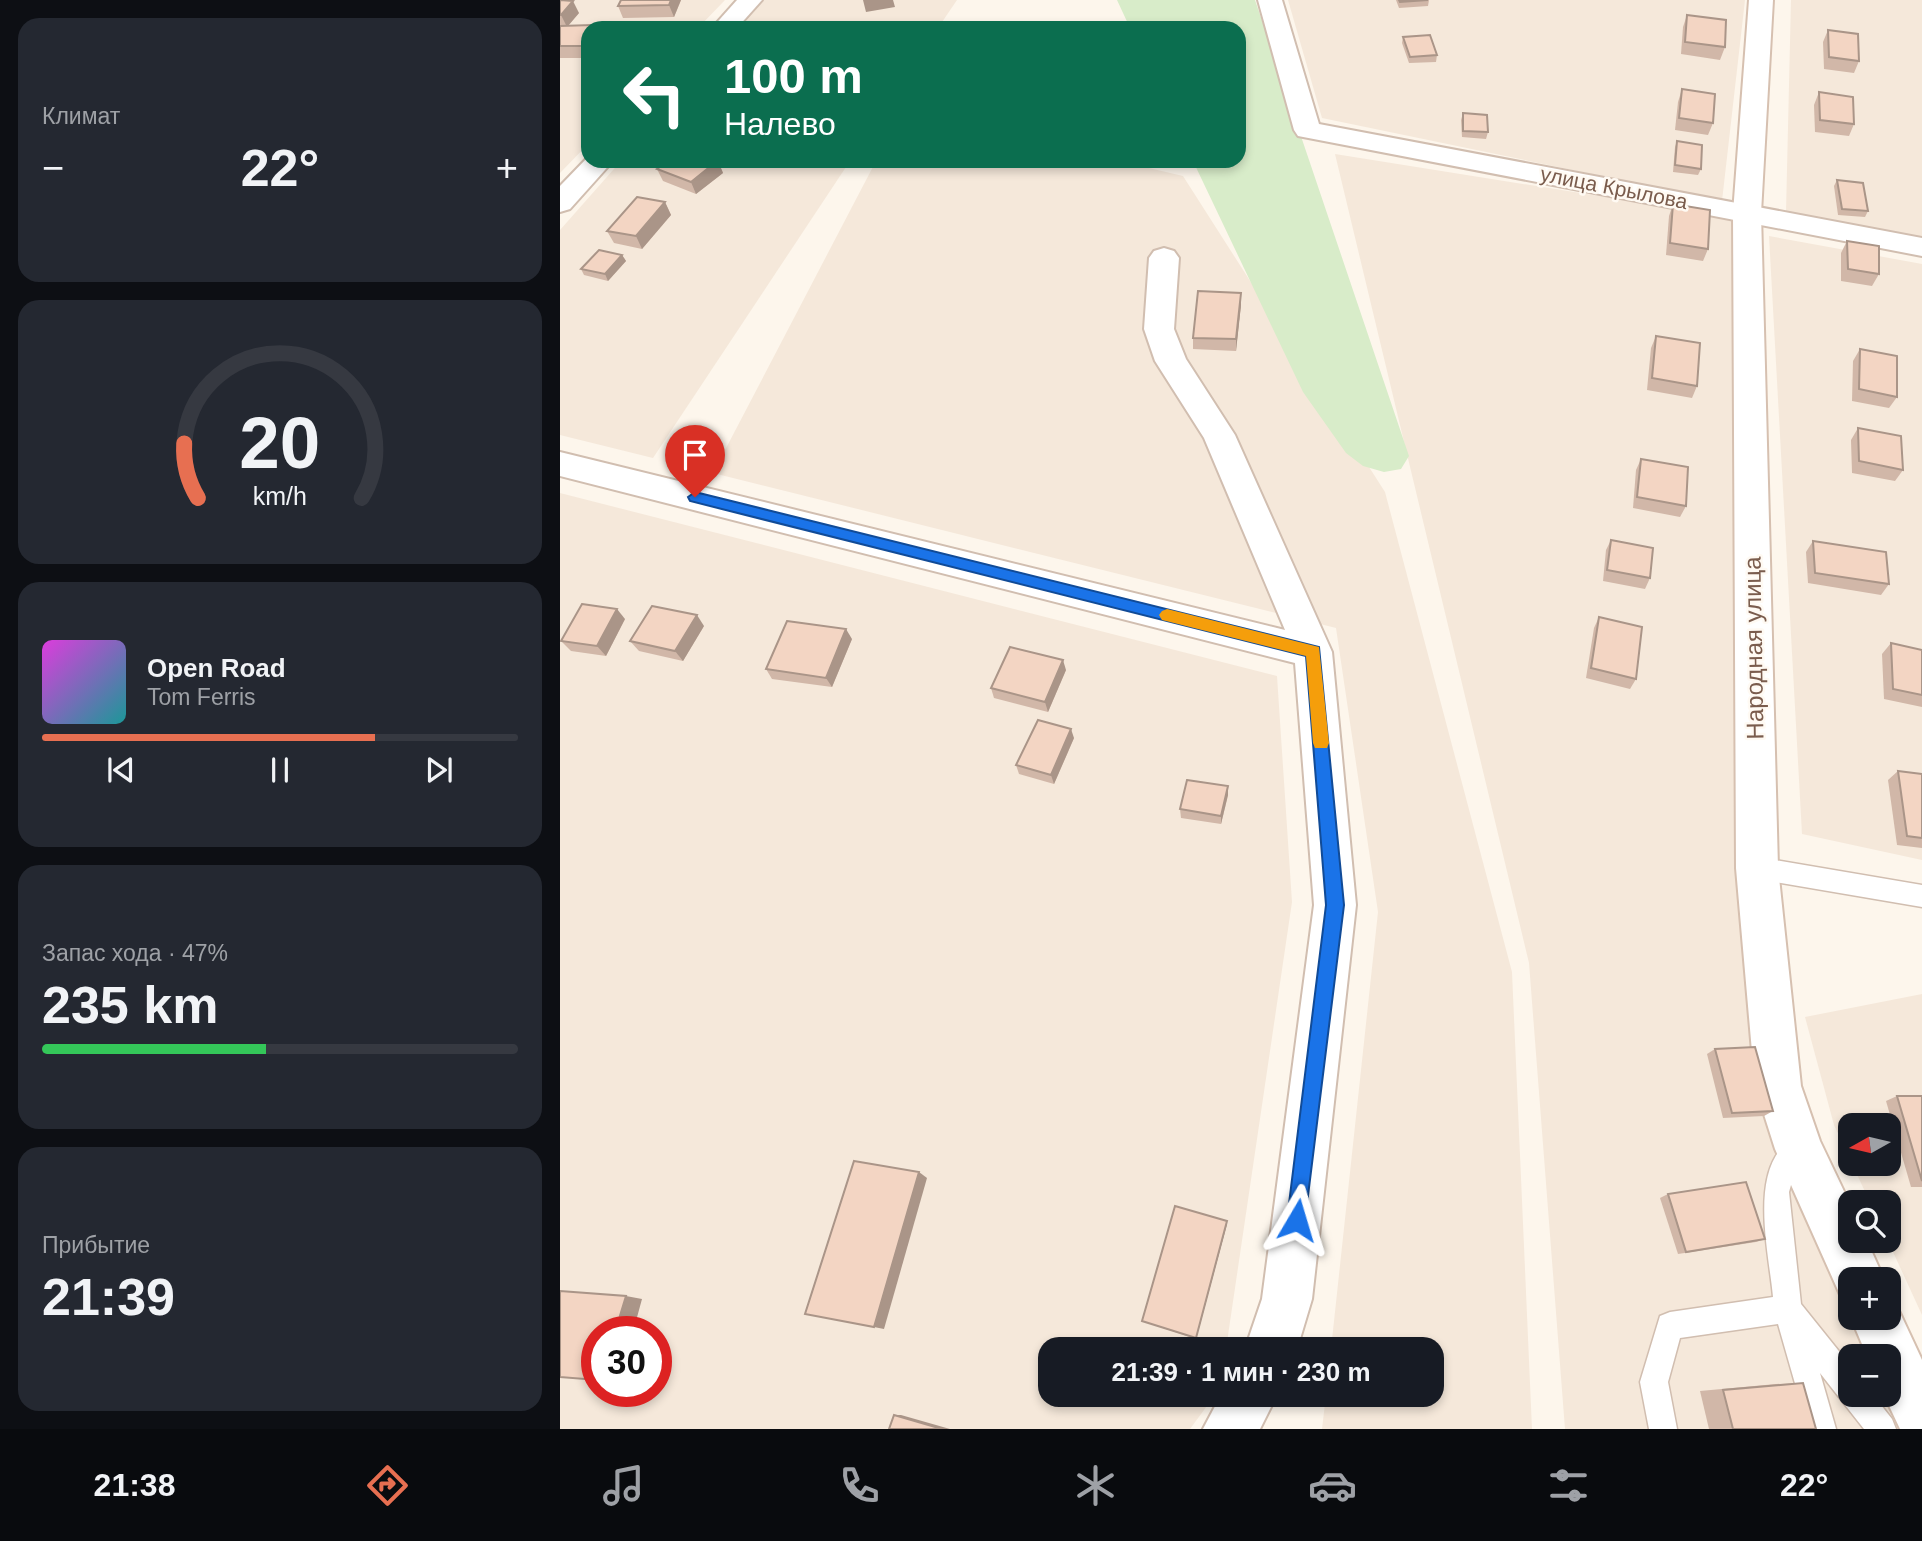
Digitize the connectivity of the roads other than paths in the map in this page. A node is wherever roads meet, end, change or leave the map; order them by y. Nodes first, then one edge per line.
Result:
1 (750, 0) edge
2 (1270, 0) edge
3 (1761, 0) edge
4 (730, 21) edge
5 (592, 168) edge
6 (560, 203) edge
7 (1746, 214) junction
8 (1922, 247) edge
9 (1164, 258) dead end
10 (560, 464) edge
11 (1313, 652) junction
12 (1757, 868) junction
13 (1922, 896) edge
14 (1799, 1149) junction
15 (1853, 1267) edge
16 (1788, 1309) junction
17 (1882, 1330) edge
18 (1275, 1337) edge
19 (1838, 1373) edge
20 (1244, 1407) edge
21 (1865, 1407) edge
22 (1922, 1418) edge
23 (1230, 1429) edge
24 (1663, 1429) edge
25 (1822, 1429) edge
26 (1882, 1429) edge

1 - 4 street
2 - 7 street, улица Крылова
3 - 7 street, Народная улица
5 - 6 street
7 - 8 street, улица Крылова
7 - 12 street, Народная улица
9 - 11 street
10 - 11 street
11 - 18 street
12 - 13 lane
12 - 14 street, Народная улица
14 - 15 street, Народная улица
14 - 16 lane
16 - 19 lane
16 - 24 lane
16 - 25 lane
17 - 22 street
20 - 23 street
21 - 26 lane

